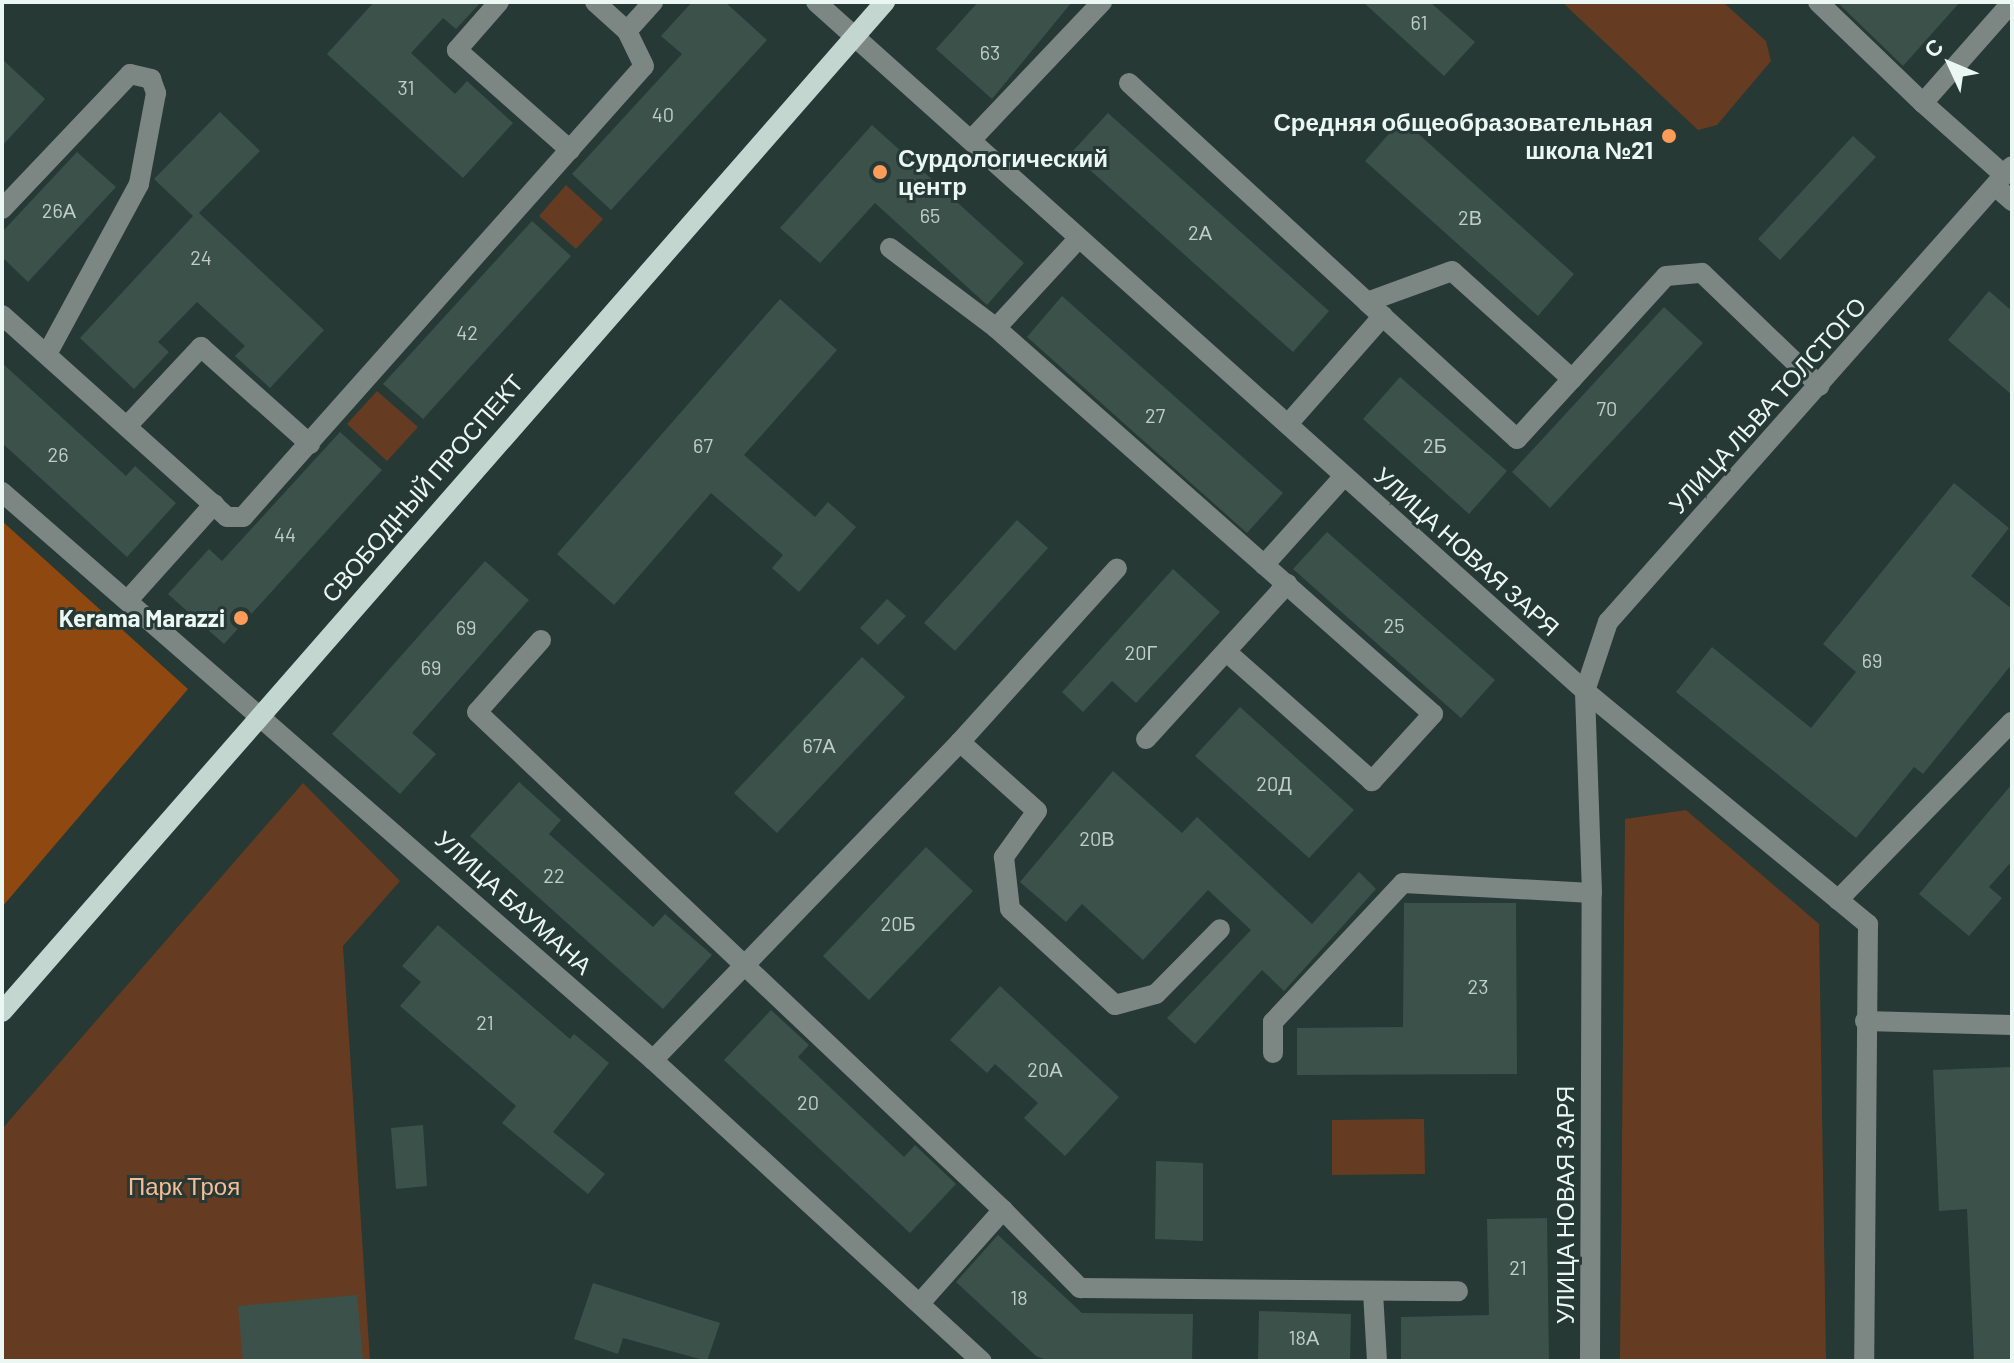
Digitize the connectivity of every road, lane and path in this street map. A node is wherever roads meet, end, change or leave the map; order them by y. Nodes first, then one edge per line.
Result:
1 (499, 2) edge
2 (595, 2) edge
3 (653, 2) edge
4 (816, 2) edge
5 (885, 2) edge
6 (1102, 2) edge
7 (1818, 2) edge
8 (2012, 2) edge
9 (627, 31) junction
10 (857, 34) junction
11 (1129, 83) dead end
12 (1923, 103) junction
13 (972, 139) junction
14 (570, 150) junction
15 (2004, 176) edge
16 (2012, 201) edge
17 (2, 209) edge
18 (1078, 239) junction
19 (890, 248) dead end
20 (1375, 309) junction
21 (2, 315) edge
22 (996, 328) junction
23 (47, 354) junction
24 (1572, 379) junction
25 (1820, 386) junction
26 (1288, 424) junction
27 (128, 425) junction
28 (310, 444) junction
29 (1344, 476) junction
30 (2, 492) edge
31 (214, 504) junction
32 (1264, 565) junction
33 (1117, 568) dead end
34 (1287, 584) junction
35 (128, 600) junction
36 (541, 640) dead end
37 (1228, 653) junction
38 (1585, 691) junction
39 (258, 715) junction
40 (2012, 722) edge
41 (1146, 739) dead end
42 (960, 742) junction
43 (1592, 893) junction
44 (1838, 900) junction
45 (1220, 929) dead end
46 (744, 964) junction
47 (2, 1012) edge
48 (1865, 1021) junction
49 (2012, 1025) edge
50 (1273, 1053) dead end
51 (653, 1060) junction
52 (1003, 1210) junction
53 (1458, 1291) dead end
54 (1373, 1292) junction
55 (920, 1303) junction
56 (982, 1361) edge
57 (1377, 1361) edge
58 (1590, 1361) edge
59 (1864, 1361) edge

1 - 14 street
2 - 9 street
3 - 9 street
4 - 10 street, УЛИЦА НОВАЯ ЗАРЯ
5 - 10 main road, СВОБОДНЫЙ ПРОСПЕКТ
6 - 13 street
7 - 12 street
8 - 12 street
9 - 14 street
10 - 13 street, УЛИЦА НОВАЯ ЗАРЯ
10 - 39 main road, СВОБОДНЫЙ ПРОСПЕКТ
11 - 20 street
12 - 15 street
13 - 18 street, УЛИЦА НОВАЯ ЗАРЯ
14 - 28 street
15 - 16 street
15 - 25 street, УЛИЦА ЛЬВА ТОЛСТОГО
17 - 23 street
18 - 22 street
18 - 26 street, УЛИЦА НОВАЯ ЗАРЯ
19 - 22 street
20 - 24 street
20 - 24 street
20 - 26 street
21 - 23 street
22 - 32 street
23 - 27 street
24 - 25 street
25 - 38 street, УЛИЦА ЛЬВА ТОЛСТОГО
26 - 29 street, УЛИЦА НОВАЯ ЗАРЯ
27 - 28 street
27 - 31 street
28 - 31 street
29 - 32 street
29 - 38 street, УЛИЦА НОВАЯ ЗАРЯ
30 - 35 street, УЛИЦА БАУМАНА
31 - 35 street
32 - 34 street
33 - 42 street
34 - 37 street
34 - 37 street
35 - 39 street, УЛИЦА БАУМАНА
36 - 46 street
37 - 41 street
38 - 43 street, УЛИЦА НОВАЯ ЗАРЯ
38 - 44 street
39 - 47 main road, СВОБОДНЫЙ ПРОСПЕКТ
39 - 51 street, УЛИЦА БАУМАНА
40 - 44 street
42 - 45 street
42 - 46 street
43 - 50 street
43 - 58 street, УЛИЦА НОВАЯ ЗАРЯ
44 - 48 street
46 - 51 street
46 - 52 street
48 - 49 street
48 - 59 street
51 - 55 street, УЛИЦА БАУМАНА
52 - 54 street
52 - 55 street
53 - 54 street
54 - 57 street
55 - 56 street, УЛИЦА БАУМАНА

